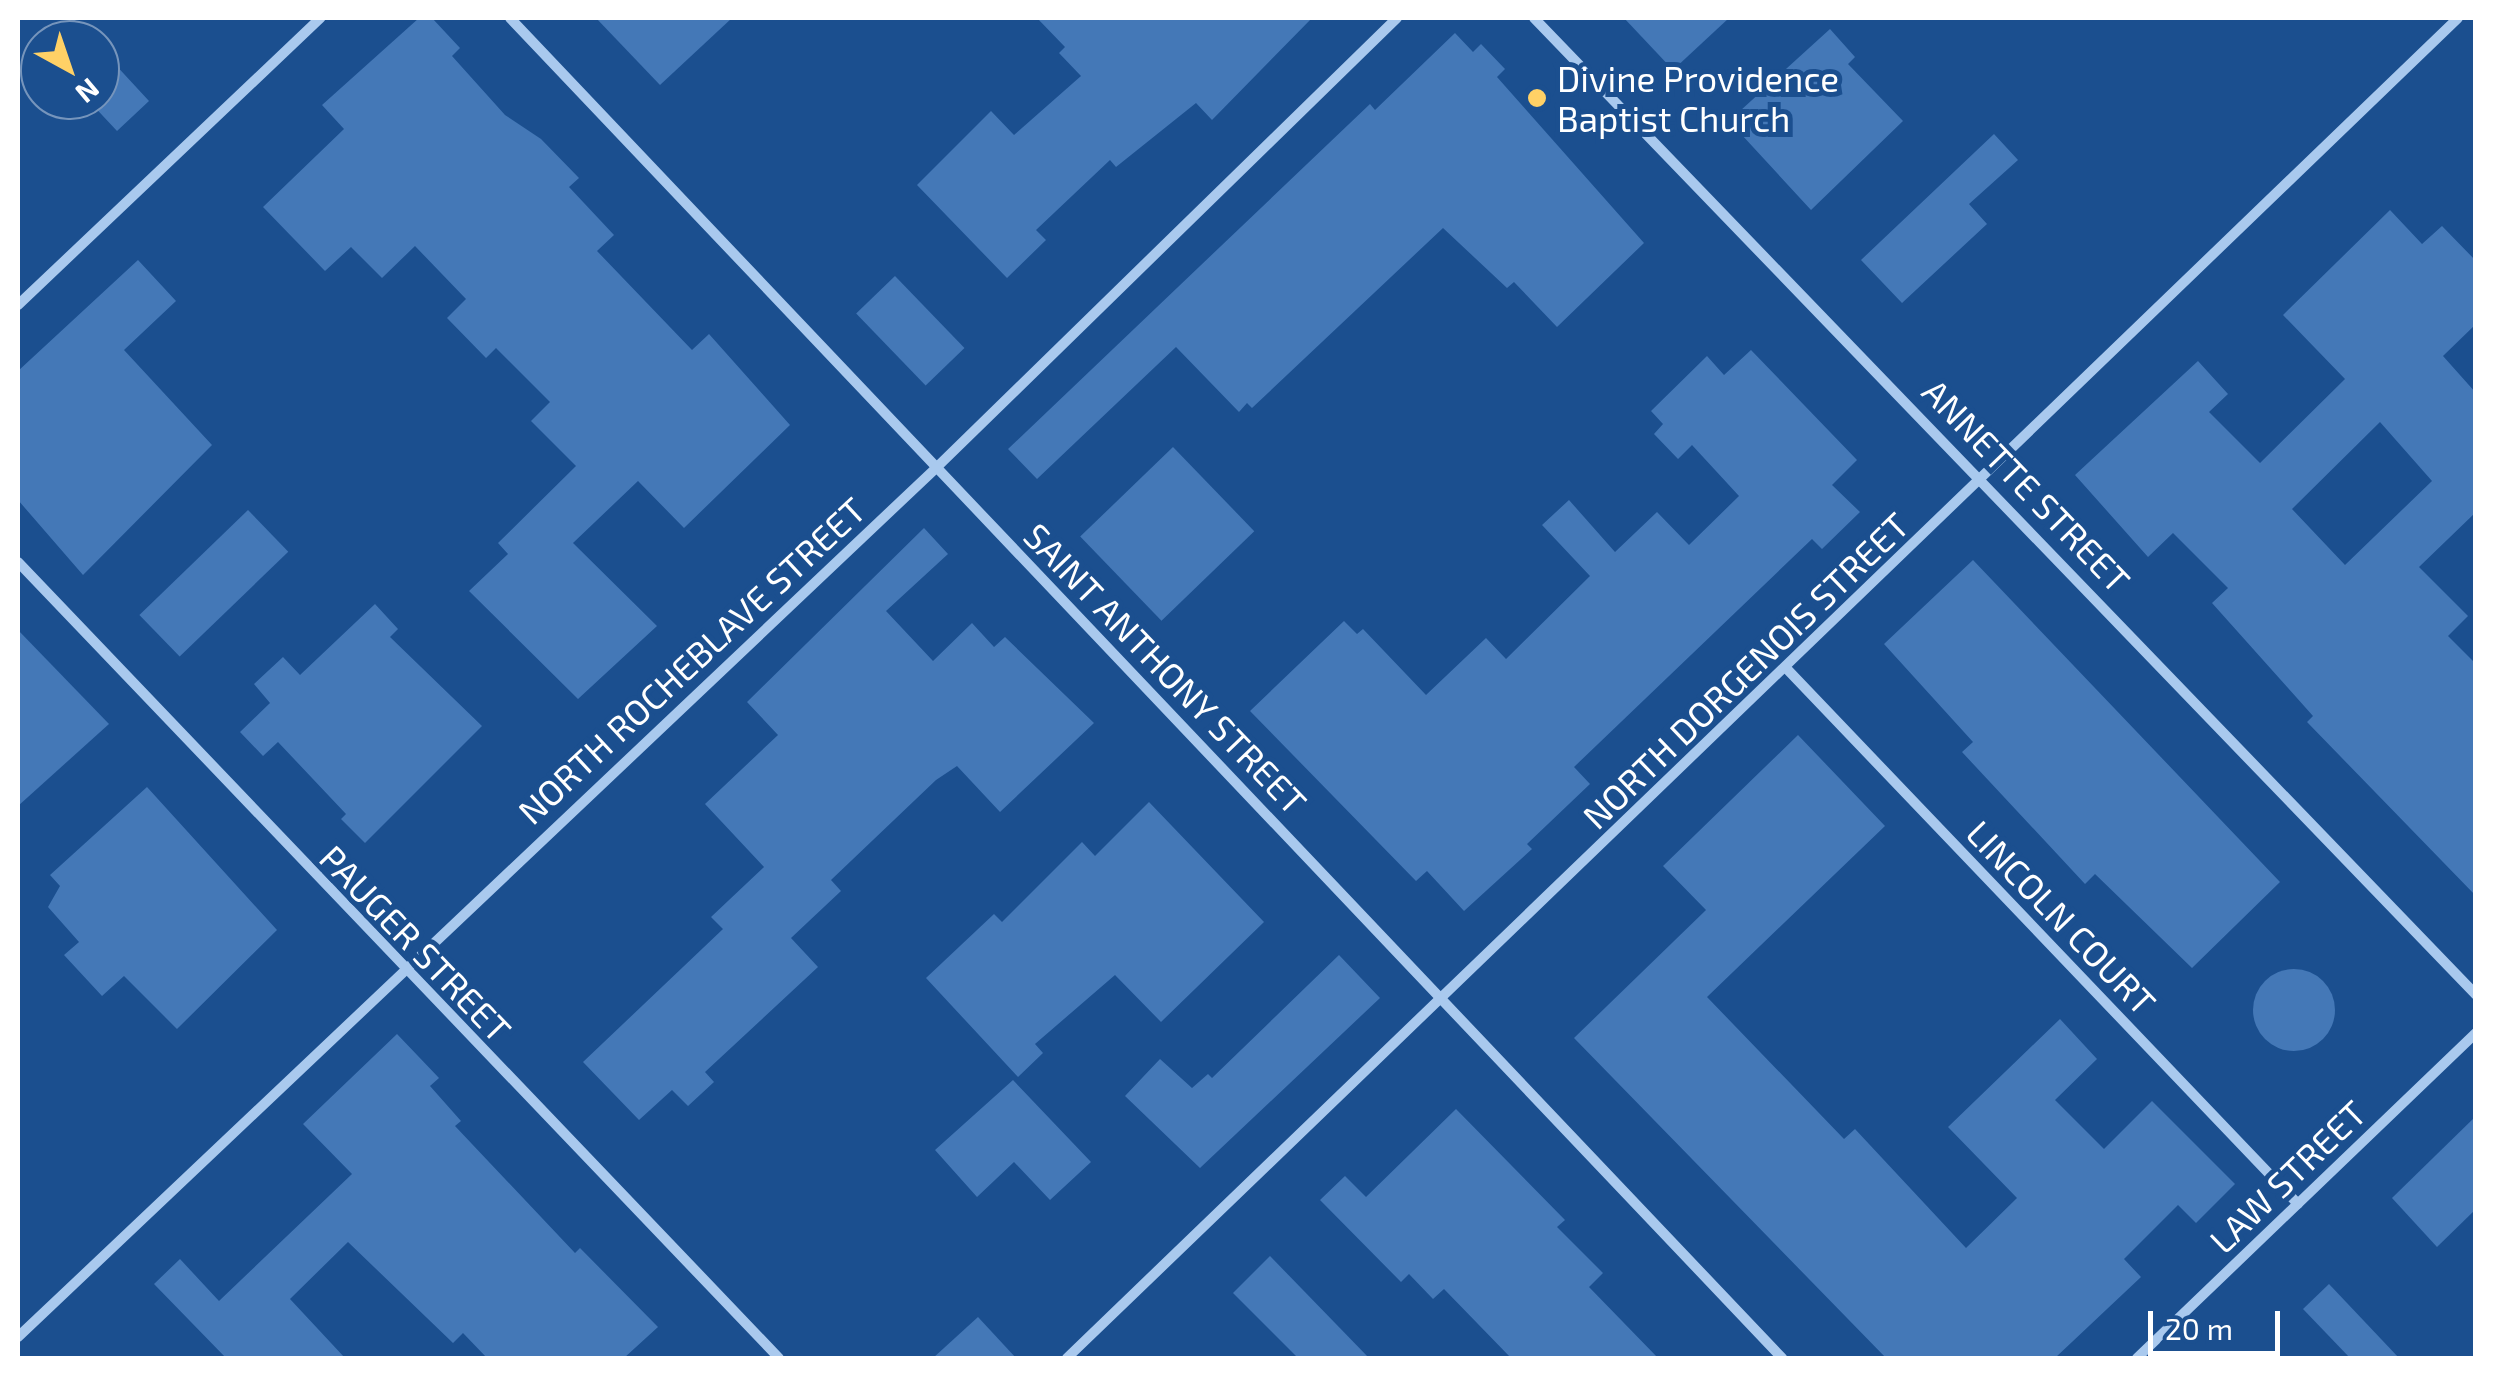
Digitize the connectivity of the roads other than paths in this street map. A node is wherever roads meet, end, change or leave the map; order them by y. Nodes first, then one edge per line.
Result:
1 (320, 18) edge
2 (510, 18) edge
3 (1397, 18) edge
4 (1534, 18) edge
5 (2458, 18) edge
6 (18, 305) edge
7 (936, 468) junction
8 (1983, 479) junction
9 (18, 562) edge
10 (1786, 668) junction
11 (401, 969) junction
12 (2476, 995) edge
13 (1444, 998) junction
14 (2476, 1033) edge
15 (2298, 1204) junction
16 (18, 1338) edge
17 (779, 1358) edge
18 (1067, 1358) edge
19 (1782, 1358) edge
20 (2137, 1358) edge

1 - 6 street
2 - 7 street, SAINT ANTHONY STREET
3 - 7 street, NORTH ROCHEBLAVE STREET
4 - 8 street, ANNETTE STREET
5 - 8 street, NORTH DORGENOIS STREET
7 - 11 street, NORTH ROCHEBLAVE STREET
7 - 13 street, SAINT ANTHONY STREET
8 - 10 street, NORTH DORGENOIS STREET
8 - 12 street, ANNETTE STREET
9 - 11 street, PAUGER STREET
10 - 13 street, NORTH DORGENOIS STREET
10 - 15 street, LINCOLN COURT
11 - 16 street, NORTH ROCHEBLAVE STREET
11 - 17 street, PAUGER STREET
13 - 18 street, NORTH DORGENOIS STREET
13 - 19 street, SAINT ANTHONY STREET
14 - 15 street, LAW STREET
15 - 20 street, LAW STREET

